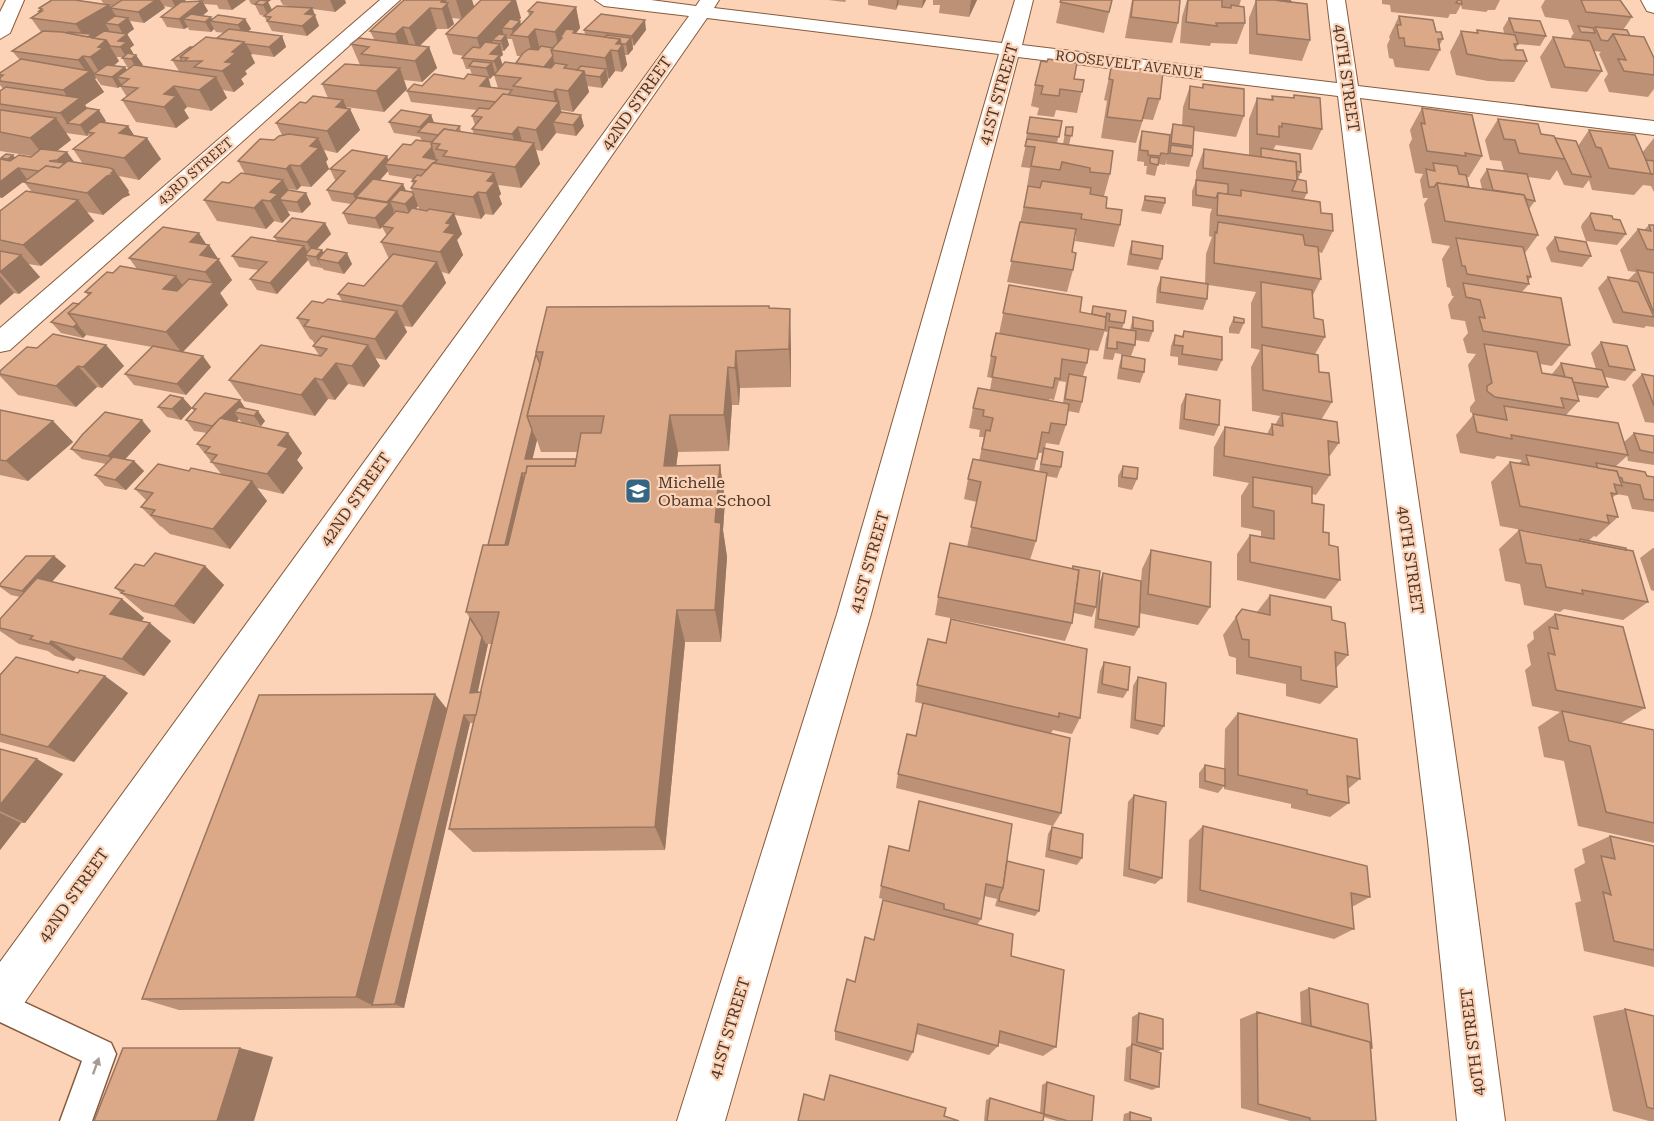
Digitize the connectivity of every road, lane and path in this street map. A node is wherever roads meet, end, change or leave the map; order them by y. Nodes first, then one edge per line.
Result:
1 (15, 0) edge
2 (391, 0) edge
3 (604, 0) edge
4 (1024, 0) edge
5 (1336, 0) edge
6 (1650, 0) edge
7 (706, 6) edge
8 (1654, 8) edge
9 (0, 33) edge
10 (1010, 50) junction
11 (1348, 92) junction
12 (1654, 128) edge
13 (0, 343) edge
14 (0, 999) edge
15 (0, 1006) edge
16 (76, 1121) edge
17 (701, 1121) edge
18 (1481, 1121) edge

1 - 9 street
2 - 13 street, 43RD STREET
3 - 7 street, ROOSEVELT AVENUE
4 - 10 street, 41ST STREET
5 - 11 street, 40TH STREET
6 - 8 street
7 - 10 street, ROOSEVELT AVENUE
7 - 14 street, 42ND STREET
10 - 11 street, ROOSEVELT AVENUE
10 - 17 street, 41ST STREET
11 - 12 street, ROOSEVELT AVENUE
11 - 18 street, 40TH STREET
16 -> 15 lane

